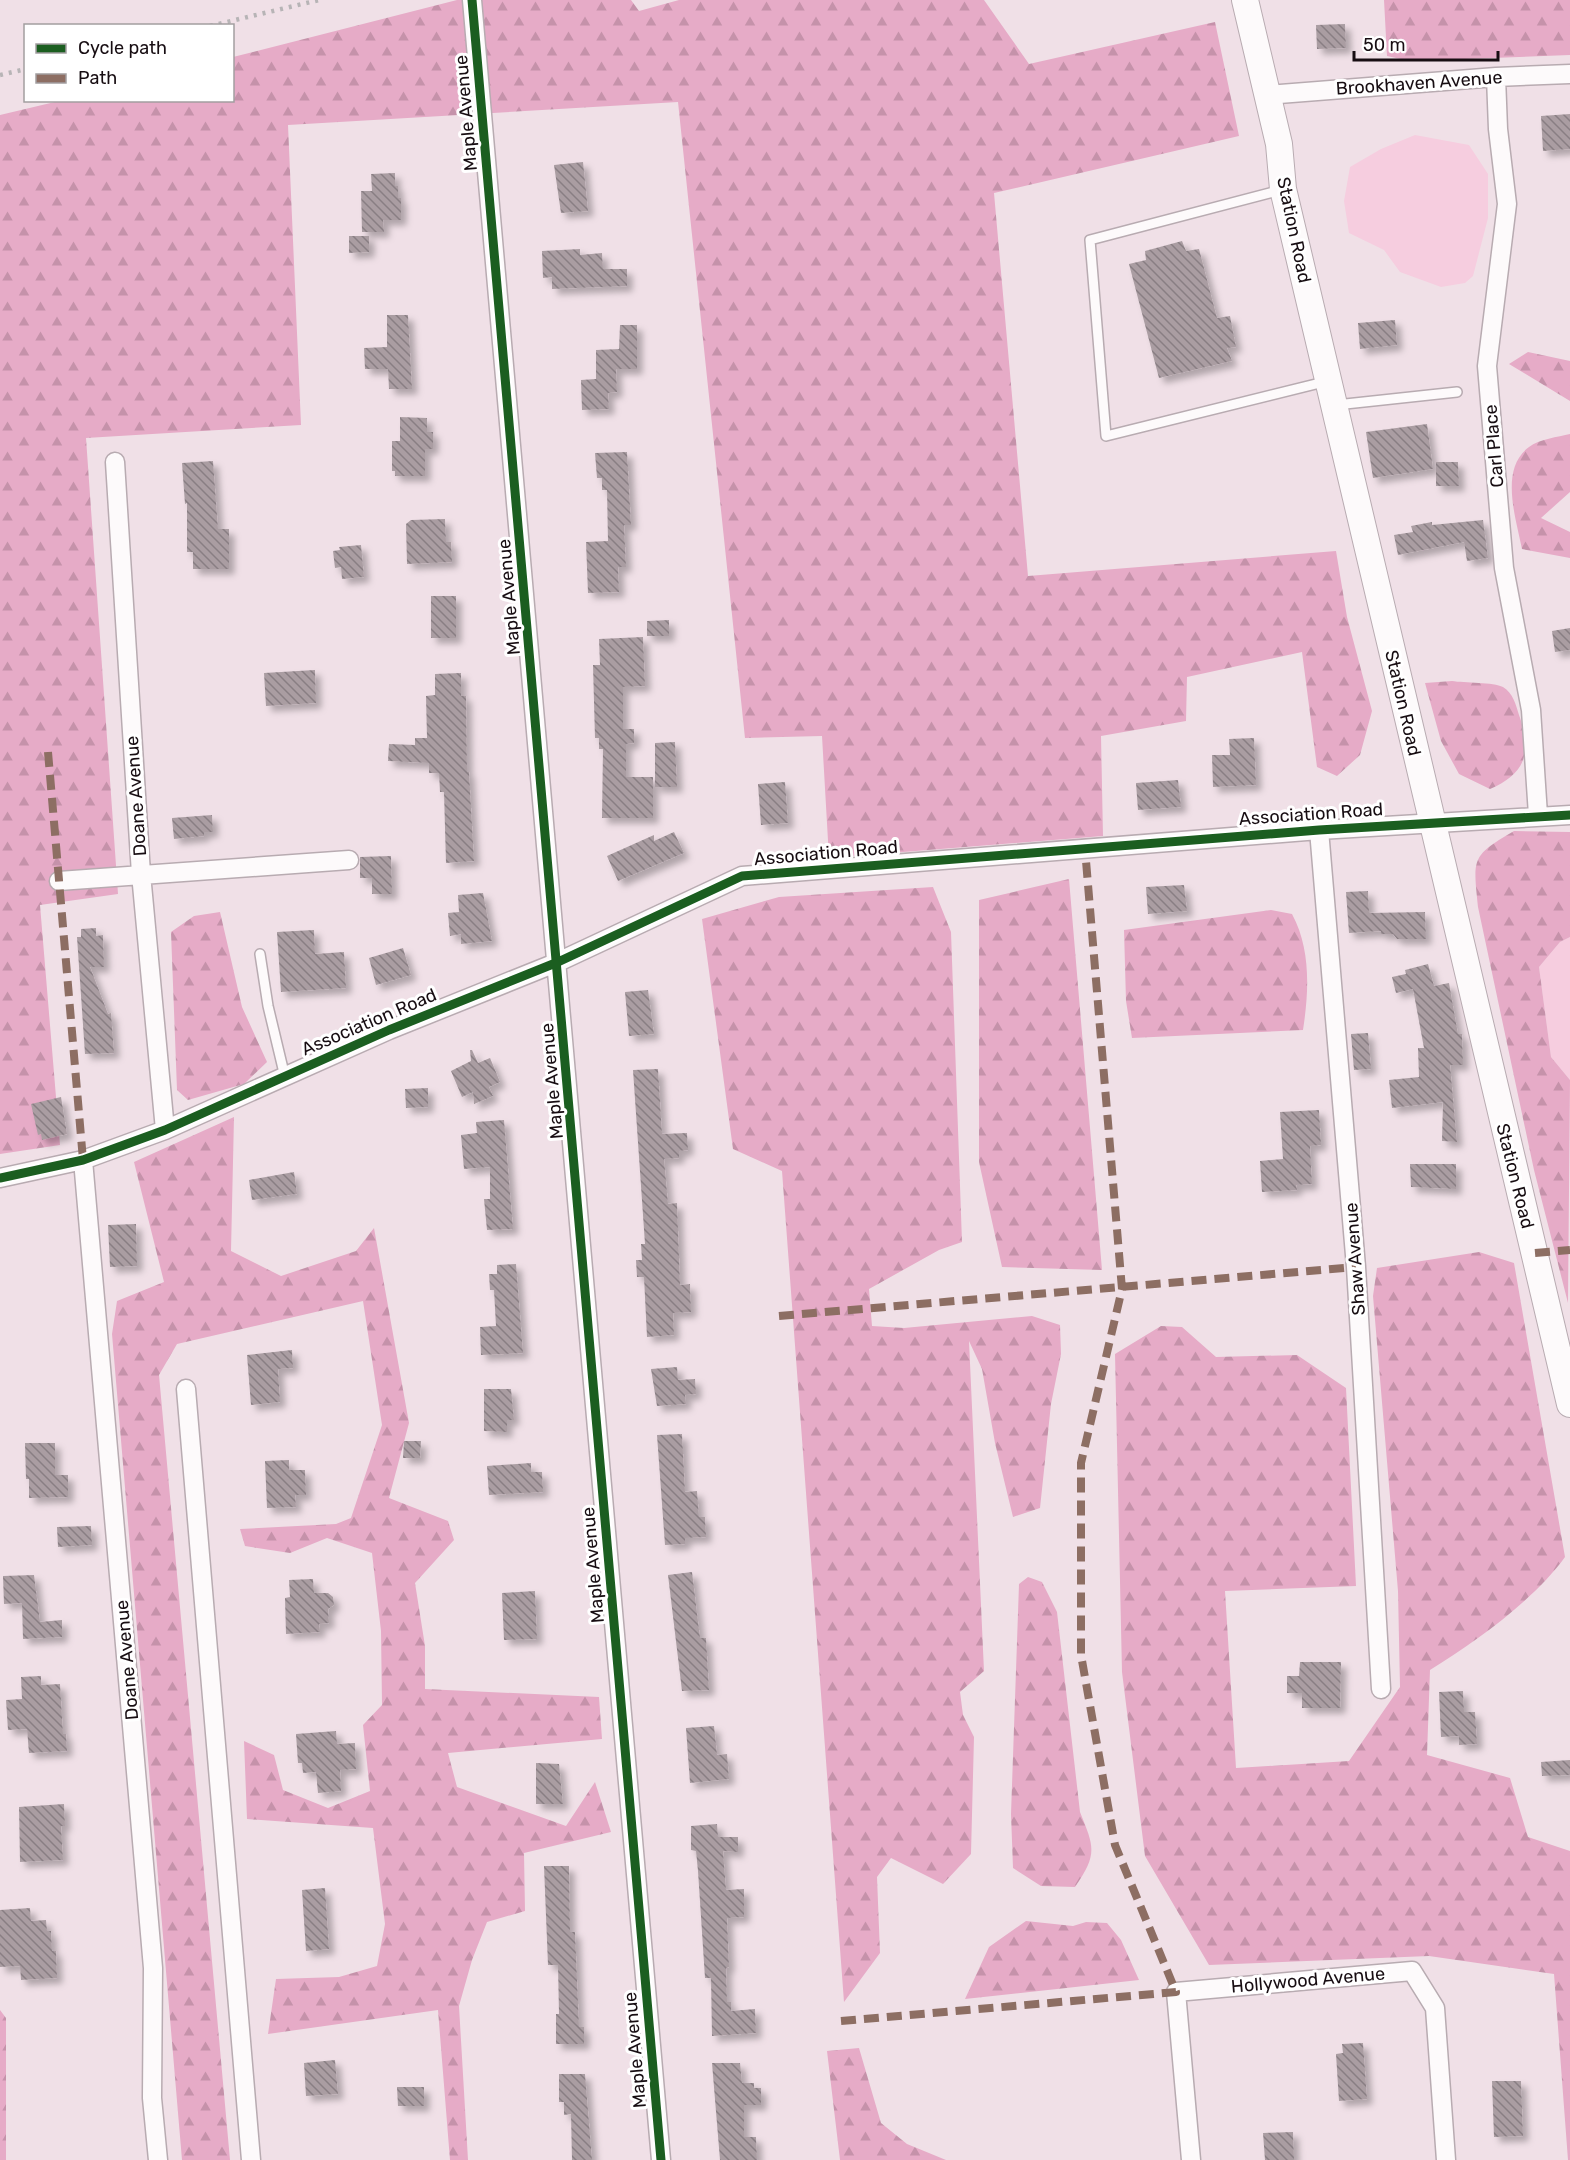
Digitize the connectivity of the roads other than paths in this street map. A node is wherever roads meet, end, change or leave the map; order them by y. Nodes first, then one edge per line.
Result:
1 (472, 0) edge
2 (1245, 0) edge
3 (1570, 74) edge
4 (1496, 77) junction
5 (1268, 95) junction
6 (1283, 189) junction
7 (1457, 392) dead end
8 (1331, 393) junction
9 (115, 462) dead end
10 (1538, 815) junction
11 (1570, 815) edge
12 (1431, 822) junction
13 (1319, 830) junction
14 (349, 860) dead end
15 (141, 874) junction
16 (59, 881) dead end
17 (260, 954) dead end
18 (558, 962) junction
19 (285, 1077) junction
20 (165, 1130) junction
21 (83, 1160) junction
22 (0, 1178) edge
23 (186, 1389) dead end
24 (1570, 1404) edge
25 (1381, 1689) dead end
26 (158, 2160) edge
27 (251, 2160) edge
28 (661, 2160) edge
29 (1191, 2160) edge
30 (1446, 2160) edge

1 - 18 street, Maple Avenue
2 - 5 main road, Station Road
3 - 4 street, Brookhaven Avenue
4 - 5 street, Brookhaven Avenue
4 - 10 street, Carl Place
5 - 6 main road, Station Road
6 - 8 main road, Station Road
6 - 8 lane
7 - 8 lane
8 - 12 main road, Station Road
9 - 15 street, Doane Avenue
10 - 11 street, Association Road
10 - 12 street, Association Road
12 - 13 street, Association Road
12 - 24 main road, Station Road
13 - 18 street, Association Road
13 - 25 street, Shaw Avenue
14 - 15 street
15 - 16 street
15 - 20 street, Doane Avenue
17 - 19 lane
18 - 19 street, Association Road
18 - 28 street, Maple Avenue
19 - 20 street, Association Road
20 - 21 street, Association Road
21 - 22 street, Association Road
21 - 26 street, Doane Avenue
23 - 27 street
29 - 30 street, Hollywood Avenue

